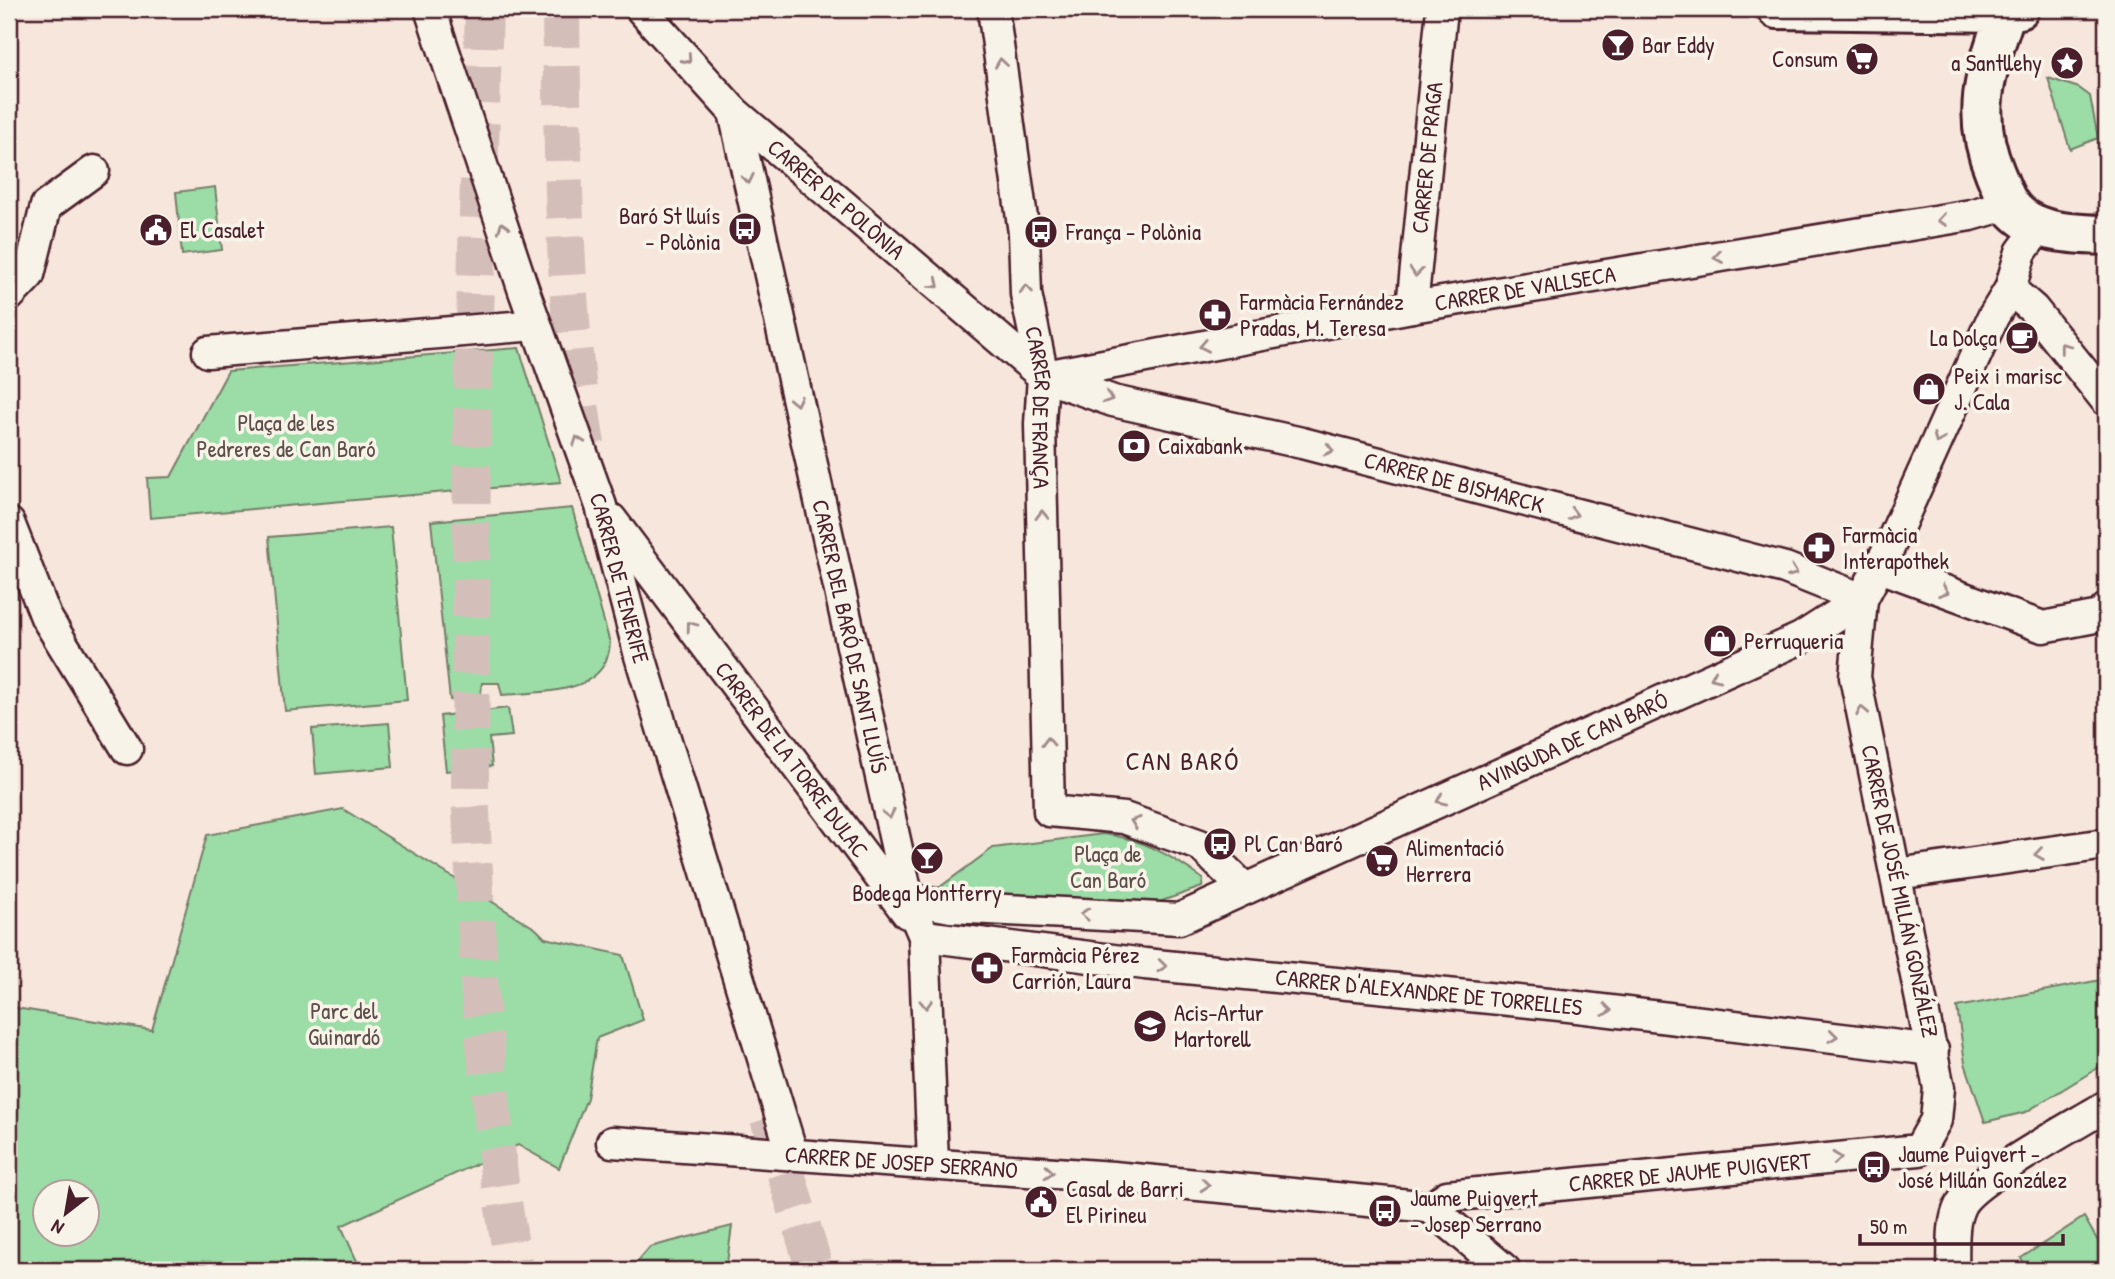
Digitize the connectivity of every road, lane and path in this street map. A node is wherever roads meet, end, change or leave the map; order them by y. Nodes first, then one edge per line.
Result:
1 (430, 9) edge
2 (641, 9) edge
3 (993, 9) edge
4 (1442, 9) edge
5 (1777, 9) edge
6 (2012, 10) edge
7 (734, 112) junction
8 (94, 171) dead end
9 (2009, 204) junction
10 (2040, 226) junction
11 (2106, 235) edge
12 (2010, 289) junction
13 (9, 296) edge
14 (1412, 307) junction
15 (536, 324) junction
16 (208, 352) dead end
17 (1043, 376) junction
18 (2106, 400) edge
19 (601, 506) junction
20 (9, 523) edge
21 (1880, 567) junction
22 (659, 583) junction
23 (1862, 599) junction
24 (626, 600) junction
25 (2106, 609) edge
26 (1817, 629) junction
27 (1856, 662) junction
28 (127, 749) dead end
29 (2106, 844) edge
30 (1897, 874) junction
31 (1245, 889) junction
32 (908, 899) junction
33 (924, 936) junction
34 (1933, 1050) junction
35 (2106, 1106) edge
36 (1936, 1120) joint
37 (612, 1142) dead end
38 (792, 1153) junction
39 (933, 1163) junction
40 (1431, 1208) junction
41 (1505, 1270) edge
42 (1953, 1270) edge

15 -> 1 street, CARRER DE TENERIFE
2 -> 7 street, CARRER DE POLÒNIA
17 -> 3 street, CARRER DE FRANÇA
4 -> 14 street, CARRER DE PRAGA
5 - 6 street
6 - 9 street
7 -> 17 street, CARRER DE POLÒNIA
7 -> 32 street, CARRER DEL BARÓ DE SANT LLUÍS
8 - 13 street
9 - 10 street
9 -> 14 street, CARRER DE VALLSECA
10 - 11 street
10 - 12 street, AVINGUDA DE CAN BARÓ
18 -> 12 street
12 -> 21 street, AVINGUDA DE CAN BARÓ
14 -> 17 street, CARRER DE VALLSECA
15 - 16 street
19 -> 15 street, CARRER DE TENERIFE
17 -> 23 street, CARRER DE BISMARCK
31 -> 17 street, CARRER DE FRANÇA
19 - 22 street, CARRER DE LA TORRE DULAC
19 - 24 street, CARRER DE TENERIFE
20 - 28 street
21 - 23 street, AVINGUDA DE CAN BARÓ
21 -> 25 street
22 - 24 street
33 -> 22 street, CARRER DE LA TORRE DULAC
23 - 26 street, AVINGUDA DE CAN BARÓ
23 - 27 street, CARRER DE JOSÉ MILLÁN GONZÁLEZ
24 - 38 street, CARRER DE TENERIFE
26 - 27 street
26 -> 31 street, AVINGUDA DE CAN BARÓ
30 -> 27 street, CARRER DE JOSÉ MILLÁN GONZÁLEZ
29 -> 30 street
30 - 34 street, CARRER DE JOSÉ MILLÁN GONZÁLEZ
31 -> 32 street
32 - 33 street, CARRER DEL BARÓ DE SANT LLUÍS
33 -> 34 street, CARRER D'ALEXANDRE DE TORRELLES
33 -> 39 street, CARRER DEL BARÓ DE SANT LLUÍS
34 - 36 street, CARRER DE JOSÉ MILLÁN GONZÁLEZ
35 - 42 street
40 -> 36 street, CARRER DE JAUME PUIGVERT
37 - 38 street, CARRER DE JOSEP SERRANO
38 - 39 street, CARRER DE JOSEP SERRANO
39 -> 40 street, CARRER DE JOSEP SERRANO
40 - 41 street

